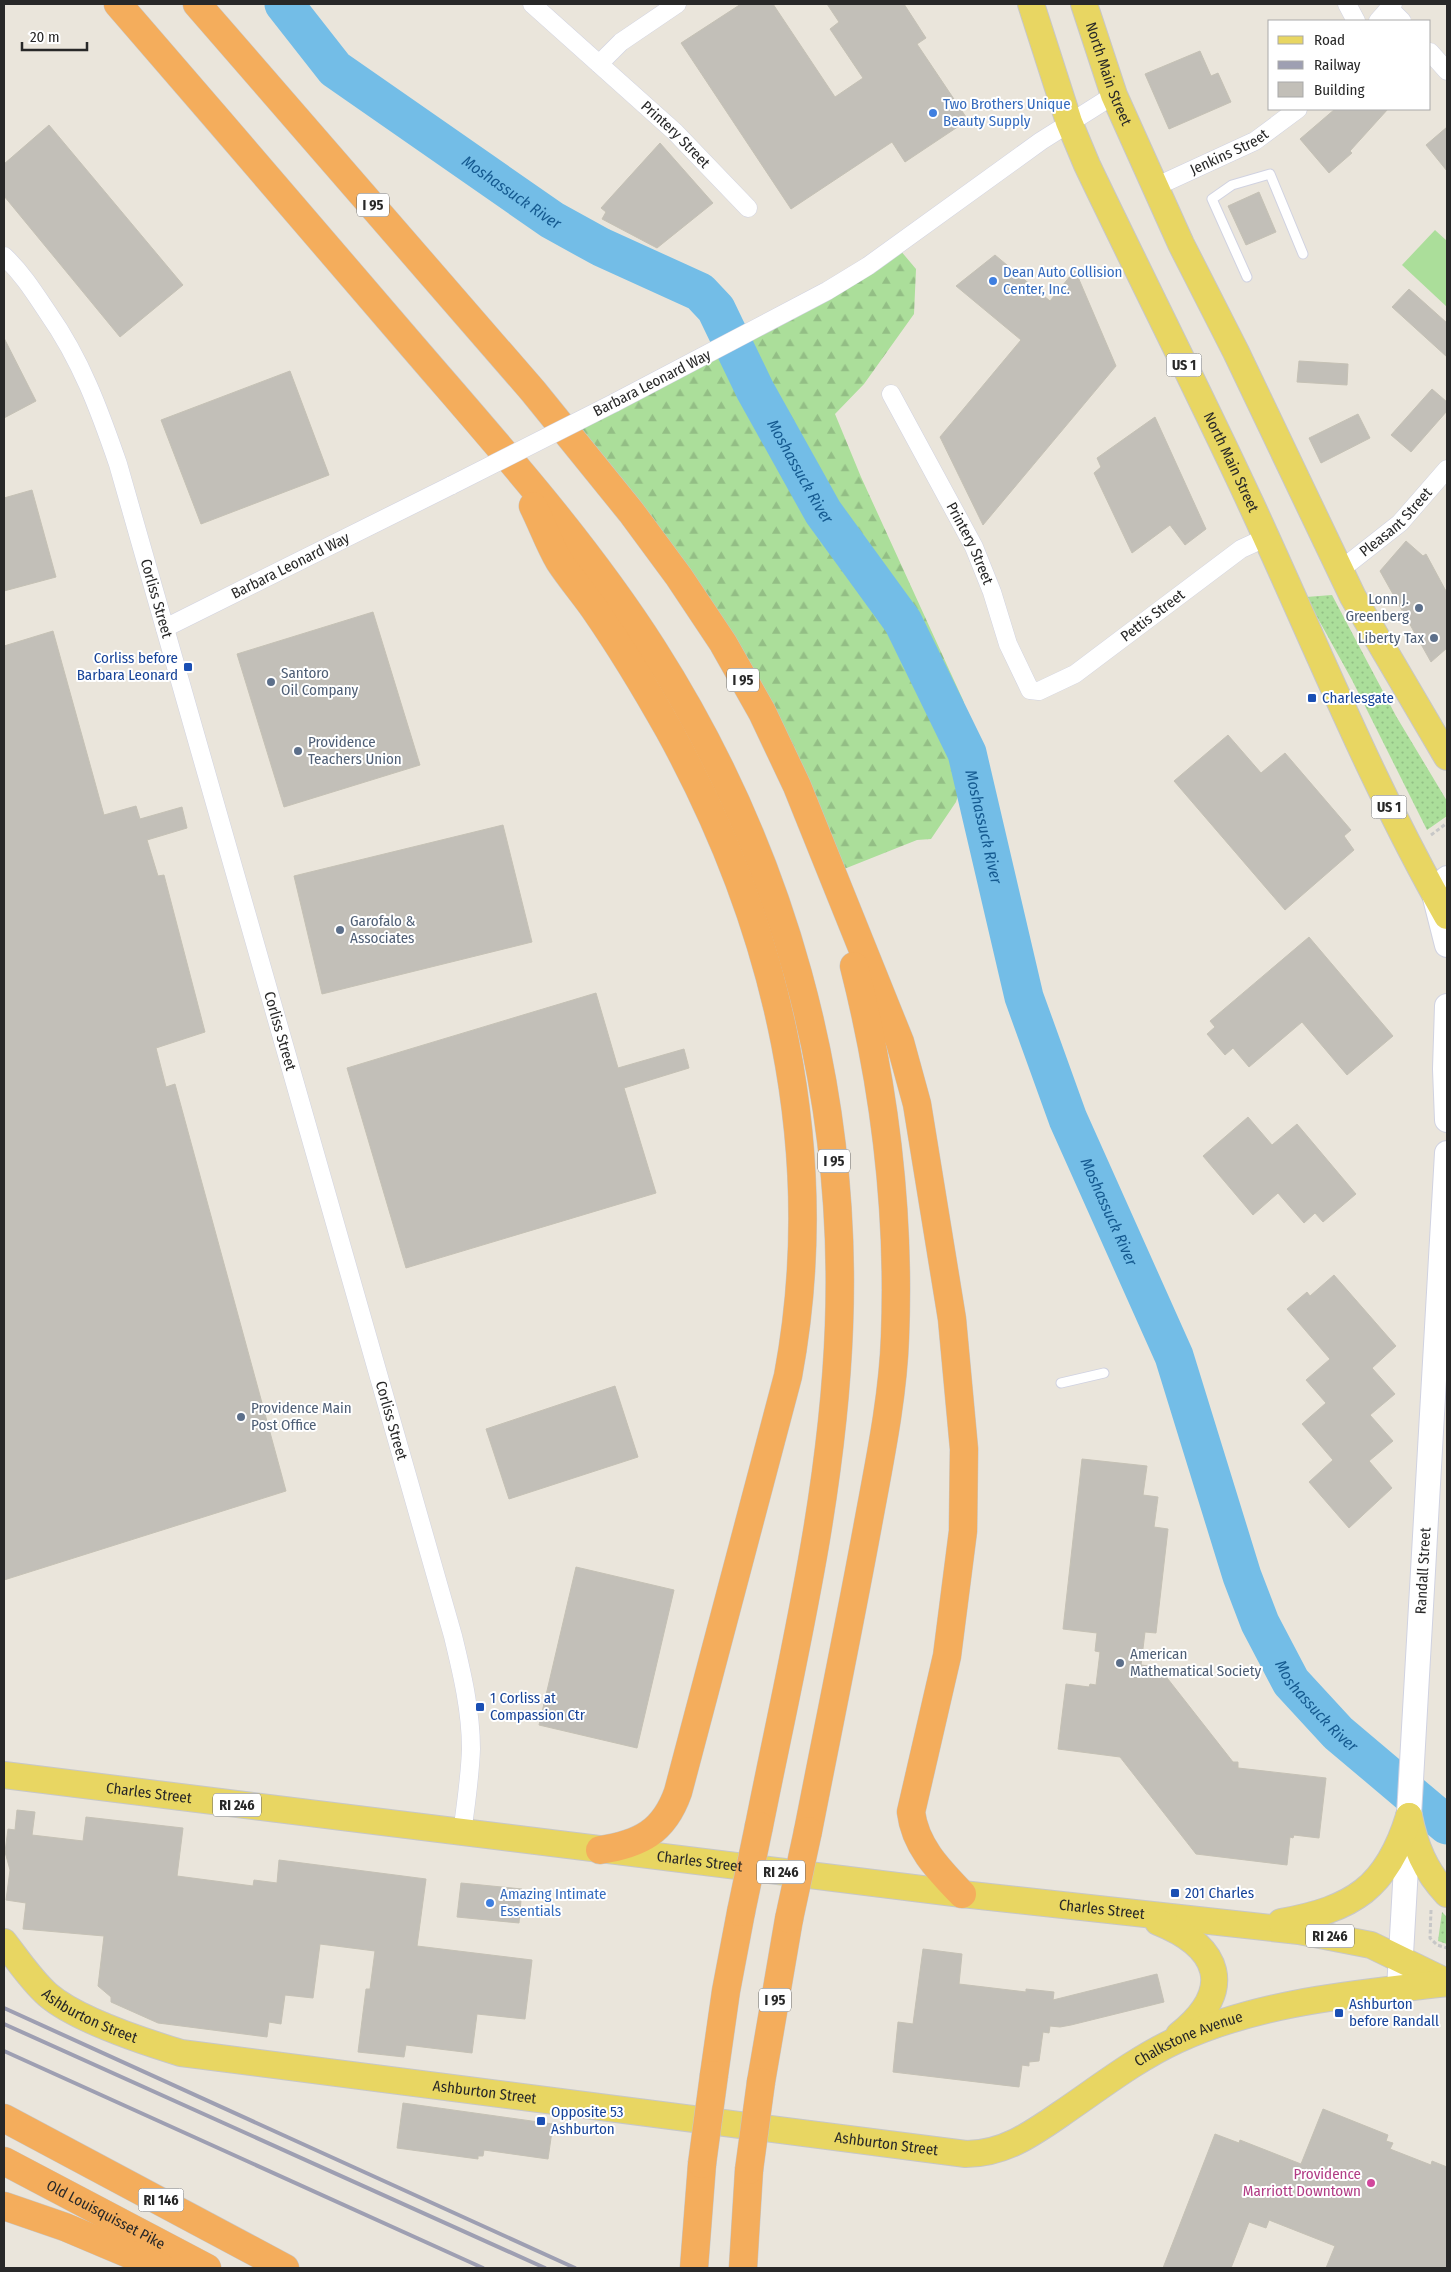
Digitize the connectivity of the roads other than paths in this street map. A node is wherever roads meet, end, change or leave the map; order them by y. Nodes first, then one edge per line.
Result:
1 (118, 4) edge
2 (532, 4) edge
3 (677, 4) edge
4 (1031, 4) edge
5 (1084, 4) edge
6 (1347, 4) edge
7 (1391, 6) edge
8 (203, 9) edge
9 (1355, 20) edge
10 (1379, 20) edge
11 (1401, 20) edge
12 (1431, 53) edge
13 (599, 64) junction
14 (1447, 71) edge
15 (1114, 95) junction
16 (1297, 110) edge
17 (1069, 122) junction
18 (1155, 187) junction
19 (748, 208) dead end
20 (1303, 254) dead end
21 (4, 256) edge
22 (1247, 277) dead end
23 (890, 394) dead end
24 (516, 468) junction
25 (1447, 469) edge
26 (1265, 538) junction
27 (1339, 571) junction
28 (164, 628) junction
29 (1039, 691) joint
30 (1447, 757) edge
31 (828, 863) junction
32 (1440, 884) edge
33 (1447, 916) edge
34 (1447, 945) edge
35 (1447, 1006) edge
36 (1447, 1120) edge
37 (1447, 1153) edge
38 (1104, 1373) dead end
39 (1061, 1383) dead end
40 (6, 1776) edge
41 (1409, 1816) junction
42 (462, 1833) junction
43 (600, 1850) junction
44 (962, 1894) junction
45 (1439, 1899) edge
46 (1137, 1913) junction
47 (1257, 1926) junction
48 (4, 1942) edge
49 (1401, 1958) junction
50 (1447, 1982) edge
51 (1399, 1989) junction
52 (1161, 2048) junction
53 (4, 2118) edge
54 (1002, 2149) joint
55 (4, 2161) edge
56 (4, 2206) edge
57 (162, 2268) edge
58 (207, 2268) edge
59 (285, 2268) edge
60 (694, 2268) edge
61 (743, 2268) edge

1 - 24 highway, I 95
2 - 13 street, Printery Street
3 - 13 street
4 - 17 main road, North Main Street / US 1
5 - 15 main road, North Main Street
6 - 9 street
7 - 10 street
7 - 11 street
8 - 31 highway, I 95
12 - 14 street
13 - 19 street, Printery Street
15 - 17 street, Barbara Leonard Way
15 - 18 main road, North Main Street
16 - 18 street, Jenkins Street
17 - 26 main road, North Main Street / US 1
17 - 28 street, Barbara Leonard Way, bridge
18 - 27 main road, North Main Street
20 - 22 lane
21 - 28 street, Corliss Street
23 - 29 street, Printery Street
24 - 43 highway
24 - 60 highway, I 95, bridge
25 - 27 street, Pleasant Street
26 - 29 street, Pettis Street
26 - 32 main road, North Main Street / US 1
27 - 30 main road, North Main Street
28 - 42 street, Corliss Street
31 - 44 highway
31 - 61 highway, I 95, bridge
32 - 33 main road, North Main Street / US 1
32 - 34 main road
35 - 36 main road
37 - 41 main road, Randall Street
38 - 39 lane
40 - 42 main road, Charles Street / RI 246
41 - 45 main road
41 - 47 main road
41 - 49 main road, Randall Street
42 - 43 main road, Charles Street / RI 246
43 - 44 main road, Charles Street / RI 246
44 - 46 main road, Charles Street / RI 246
46 - 47 main road, Charles Street / RI 246
46 - 52 main road
47 - 49 main road, Charles Street / RI 246
48 - 54 main road, Ashburton Street / RI 246
49 - 50 main road, Charles Street / RI 246
49 - 51 main road, Randall Street
50 - 51 main road, Charles Street / RI 246
51 - 52 main road, Chalkstone Avenue / RI 246
52 - 54 main road, Chalkstone Avenue / RI 246
53 - 59 highway, RI 146
55 - 58 highway, Old Louisquisset Pike / RI 146
56 - 57 highway

